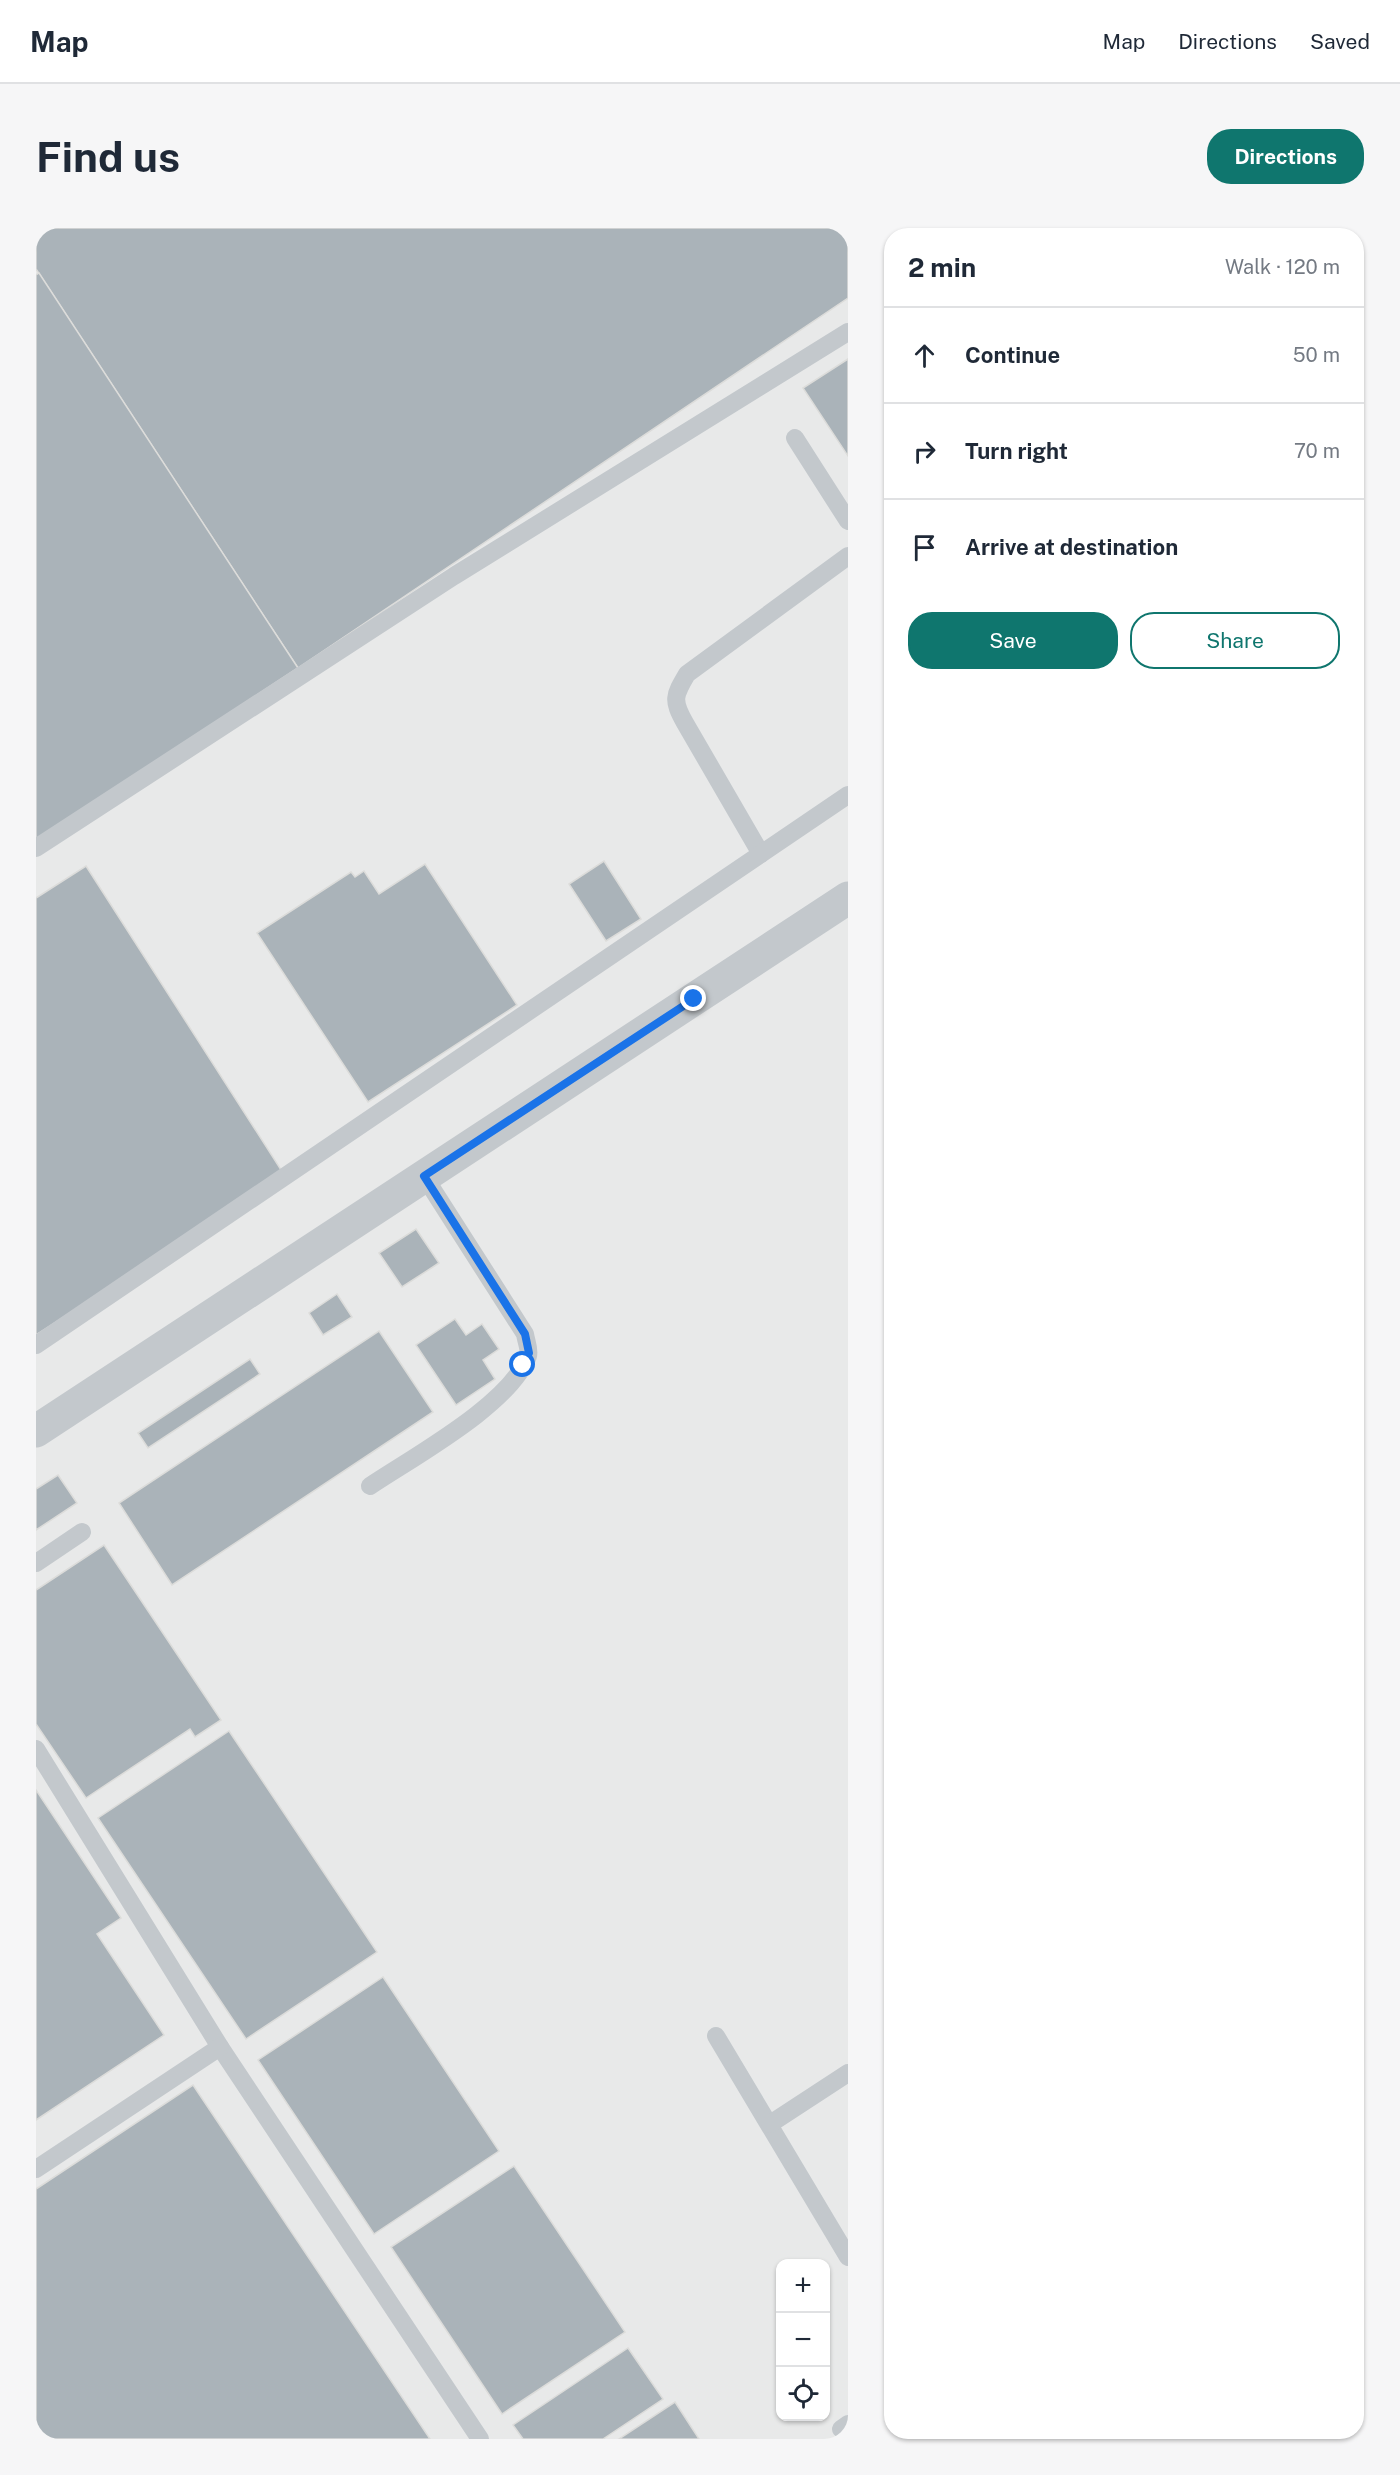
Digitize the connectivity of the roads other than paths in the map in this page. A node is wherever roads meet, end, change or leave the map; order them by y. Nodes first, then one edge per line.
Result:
1 (848, 332) edge
2 (795, 438) dead end
3 (848, 521) edge
4 (848, 556) edge
5 (848, 795) edge
6 (36, 848) edge
7 (761, 854) junction
8 (848, 898) edge
9 (424, 1176) junction
10 (36, 1345) edge
11 (36, 1431) edge
12 (370, 1486) dead end
13 (82, 1532) dead end
14 (36, 1563) edge
15 (36, 1749) edge
16 (716, 2036) dead end
17 (220, 2047) junction
18 (848, 2073) edge
19 (770, 2124) junction
20 (36, 2169) edge
21 (848, 2257) edge
22 (480, 2439) edge

1 - 6 lane
2 - 3 lane
4 - 7 lane
5 - 7 lane
7 - 10 lane
8 - 9 street
9 - 11 street
9 - 12 lane
13 - 14 lane
15 - 17 lane
16 - 19 lane
17 - 20 lane
17 - 22 lane
18 - 19 lane
19 - 21 lane

